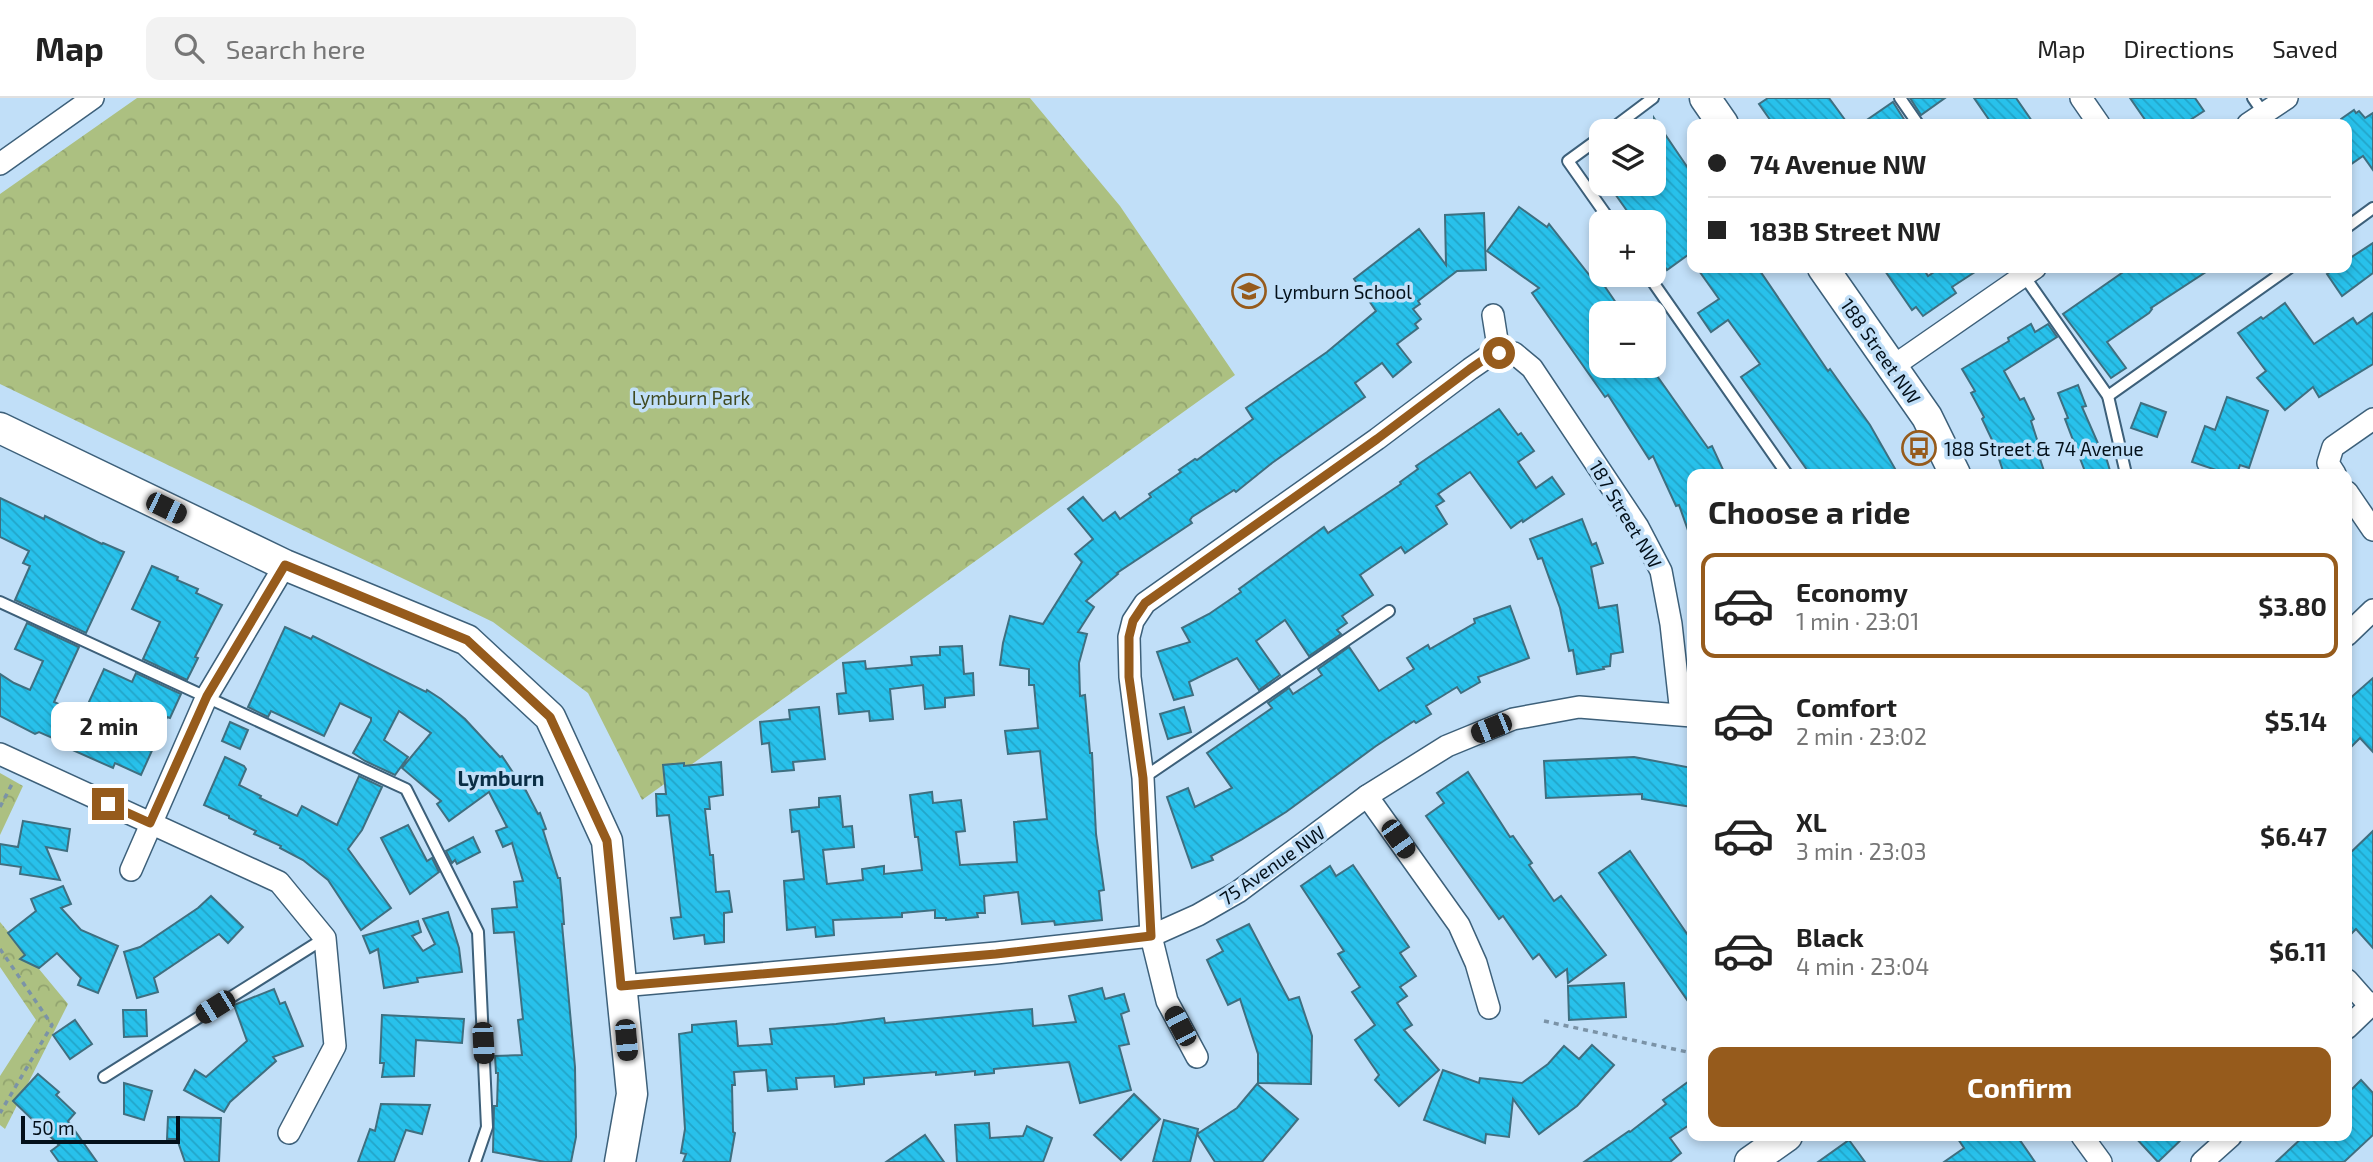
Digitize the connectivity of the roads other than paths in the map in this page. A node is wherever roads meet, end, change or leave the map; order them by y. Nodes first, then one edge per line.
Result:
1 (93, 98) edge
2 (1653, 98) edge
3 (1705, 98) edge
4 (1900, 98) edge
5 (2081, 98) edge
6 (2287, 98) edge
7 (2255, 112) edge
8 (1625, 119) edge
9 (1720, 119) edge
10 (1915, 119) edge
11 (2096, 119) edge
12 (1589, 146) edge
13 (0, 164) edge
14 (1589, 191) edge
15 (2373, 208) edge
16 (2352, 223) edge
17 (1826, 273) edge
18 (2022, 273) edge
19 (2028, 273) edge
20 (2282, 273) edge
21 (1656, 287) edge
22 (1493, 315) dead end
23 (1499, 353) junction
24 (1892, 367) junction
25 (2108, 396) junction
26 (2373, 419) edge
27 (0, 428) edge
28 (1784, 469) edge
29 (1953, 469) edge
30 (2125, 469) edge
31 (2332, 469) edge
32 (2352, 499) edge
33 (2373, 530) edge
34 (285, 565) junction
35 (0, 602) edge
36 (2373, 610) edge
37 (1390, 611) dead end
38 (2352, 630) edge
39 (207, 696) junction
40 (1686, 715) edge
41 (0, 754) edge
42 (1143, 778) junction
43 (1367, 796) junction
44 (150, 823) junction
45 (131, 870) dead end
46 (1151, 936) junction
47 (326, 938) junction
48 (2352, 985) edge
49 (621, 986) junction
50 (2372, 1004) edge
51 (1489, 1009) dead end
52 (2352, 1023) edge
53 (1197, 1057) dead end
54 (104, 1077) dead end
55 (289, 1133) dead end
56 (1780, 1141) edge
57 (2086, 1141) edge
58 (2226, 1141) edge
59 (475, 1162) edge
60 (620, 1162) edge
61 (1750, 1162) edge
62 (2101, 1162) edge
63 (2203, 1162) edge

1 - 13 street
2 - 8 lane
3 - 9 street
4 - 10 lane
5 - 11 street
6 - 7 street
12 - 14 lane
15 - 16 lane
17 - 24 street, 188 Street NW
18 - 24 street
19 - 25 lane
20 - 25 lane
21 - 28 lane
22 - 23 street
23 - 40 street, 187 Street NW
23 - 42 street
24 - 29 street, 188 Street NW
25 - 30 lane
26 - 31 street
27 - 34 street
32 - 33 street
34 - 39 street
34 - 49 street
35 - 39 lane
36 - 38 street
37 - 42 lane
39 - 44 street
39 - 59 lane
40 - 43 street, 75 Avenue NW
41 - 44 street
42 - 46 street
43 - 46 street, 75 Avenue NW
43 - 51 street
44 - 45 street
44 - 47 street
46 - 49 street, 75 Avenue NW
46 - 53 street
47 - 54 lane
47 - 55 street
48 - 50 street
49 - 60 street
50 - 52 street
56 - 61 street
57 - 62 street
58 - 63 street

